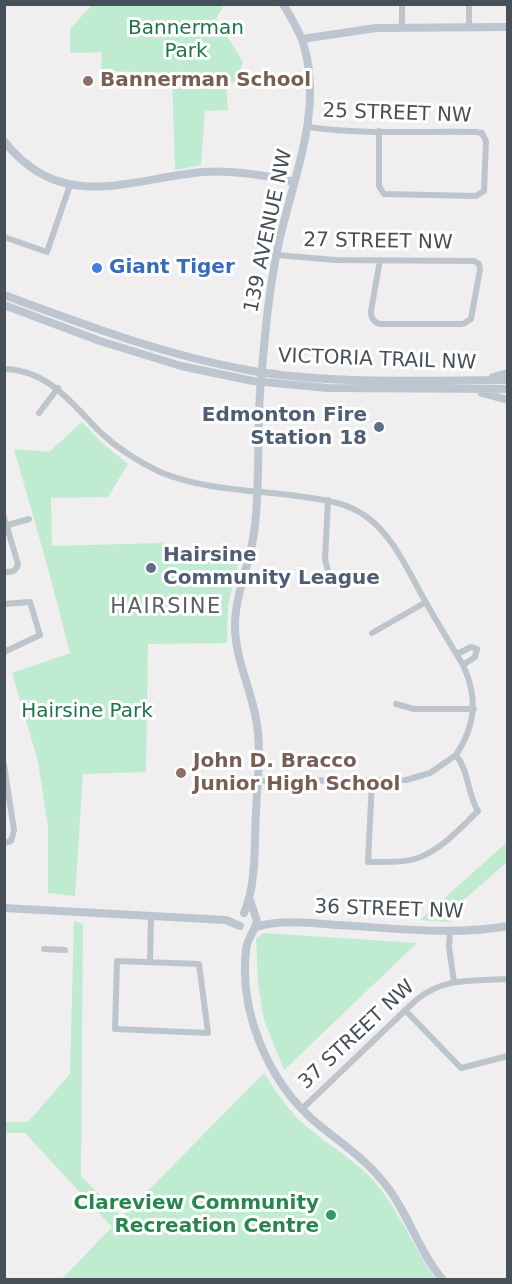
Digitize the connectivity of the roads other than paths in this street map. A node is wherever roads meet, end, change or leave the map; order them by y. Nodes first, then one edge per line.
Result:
1 (284, 4) edge
2 (402, 4) edge
3 (469, 4) edge
4 (469, 27) junction
5 (507, 27) edge
6 (402, 28) junction
7 (302, 39) junction
8 (308, 127) junction
9 (379, 131) junction
10 (4, 141) edge
11 (294, 182) junction
12 (70, 185) junction
13 (4, 237) edge
14 (277, 255) junction
15 (380, 260) junction
16 (4, 295) edge
17 (4, 305) edge
18 (4, 369) edge
19 (507, 373) edge
20 (261, 377) junction
21 (484, 380) junction
22 (507, 380) edge
23 (58, 388) junction
24 (507, 389) edge
25 (464, 390) junction
26 (507, 400) edge
27 (39, 412) dead end
28 (256, 491) junction
29 (328, 500) junction
30 (4, 517) edge
31 (29, 519) dead end
32 (8, 525) junction
33 (4, 572) edge
34 (328, 575) dead end
35 (426, 602) junction
36 (4, 604) edge
37 (372, 633) dead end
38 (4, 652) edge
39 (457, 654) junction
40 (463, 665) junction
41 (396, 704) dead end
42 (474, 709) junction
43 (456, 754) junction
44 (4, 765) edge
45 (257, 781) junction
46 (372, 781) junction
47 (8, 842) edge
48 (249, 897) junction
49 (4, 908) edge
50 (243, 914) junction
51 (151, 916) junction
52 (226, 920) junction
53 (255, 922) junction
54 (507, 926) edge
55 (241, 927) junction
56 (450, 931) junction
57 (247, 945) junction
58 (44, 949) dead end
59 (65, 950) dead end
60 (150, 962) junction
61 (507, 979) edge
62 (454, 982) junction
63 (405, 1010) junction
64 (507, 1056) edge
65 (302, 1109) junction
66 (443, 1280) edge

1 - 7 street, 139 AVENUE NW
2 - 6 street
3 - 4 street
4 - 5 street
4 - 6 street
6 - 7 street
7 - 8 street, 139 AVENUE NW
8 - 9 street, 25 STREET NW
8 - 11 street, 139 AVENUE NW
9 - 9 street, 25 STREET NW
10 - 12 street
11 - 12 street
11 - 14 street, 139 AVENUE NW
12 - 13 street
14 - 15 street, 27 STREET NW
14 - 20 street, 139 AVENUE NW
15 - 15 street, 27 STREET NW
16 - 20 street, VICTORIA TRAIL NW
17 - 20 street, VICTORIA TRAIL NW
18 - 23 street
19 - 21 street
20 - 21 street, VICTORIA TRAIL NW
20 - 25 street, VICTORIA TRAIL NW
20 - 28 street, 139 AVENUE NW
21 - 22 street, VICTORIA TRAIL NW
23 - 27 street
23 - 28 street
24 - 25 street, VICTORIA TRAIL NW
25 - 26 street
28 - 29 street
28 - 45 street, 139 AVENUE NW
29 - 34 street
29 - 35 street
30 - 32 street
31 - 32 street
32 - 33 street
35 - 37 street
35 - 39 street
36 - 38 street
39 - 40 street
39 - 40 street
40 - 42 street
41 - 42 street
42 - 43 street
43 - 46 street
43 - 46 street
44 - 47 street
45 - 46 street
45 - 48 street, 139 AVENUE NW
48 - 50 street, 139 AVENUE NW
48 - 53 street, 139 AVENUE NW
49 - 51 street
50 - 52 street
50 - 53 street
50 - 55 street
51 - 52 street
51 - 60 street
52 - 55 street
53 - 55 street
53 - 56 street, 36 STREET NW
53 - 57 street
54 - 56 street, 36 STREET NW
55 - 57 street
56 - 62 street
57 - 65 street
58 - 59 street
60 - 60 street
61 - 62 street, 37 STREET NW
62 - 63 street, 37 STREET NW
63 - 64 street
63 - 65 street, 37 STREET NW
65 - 66 street

